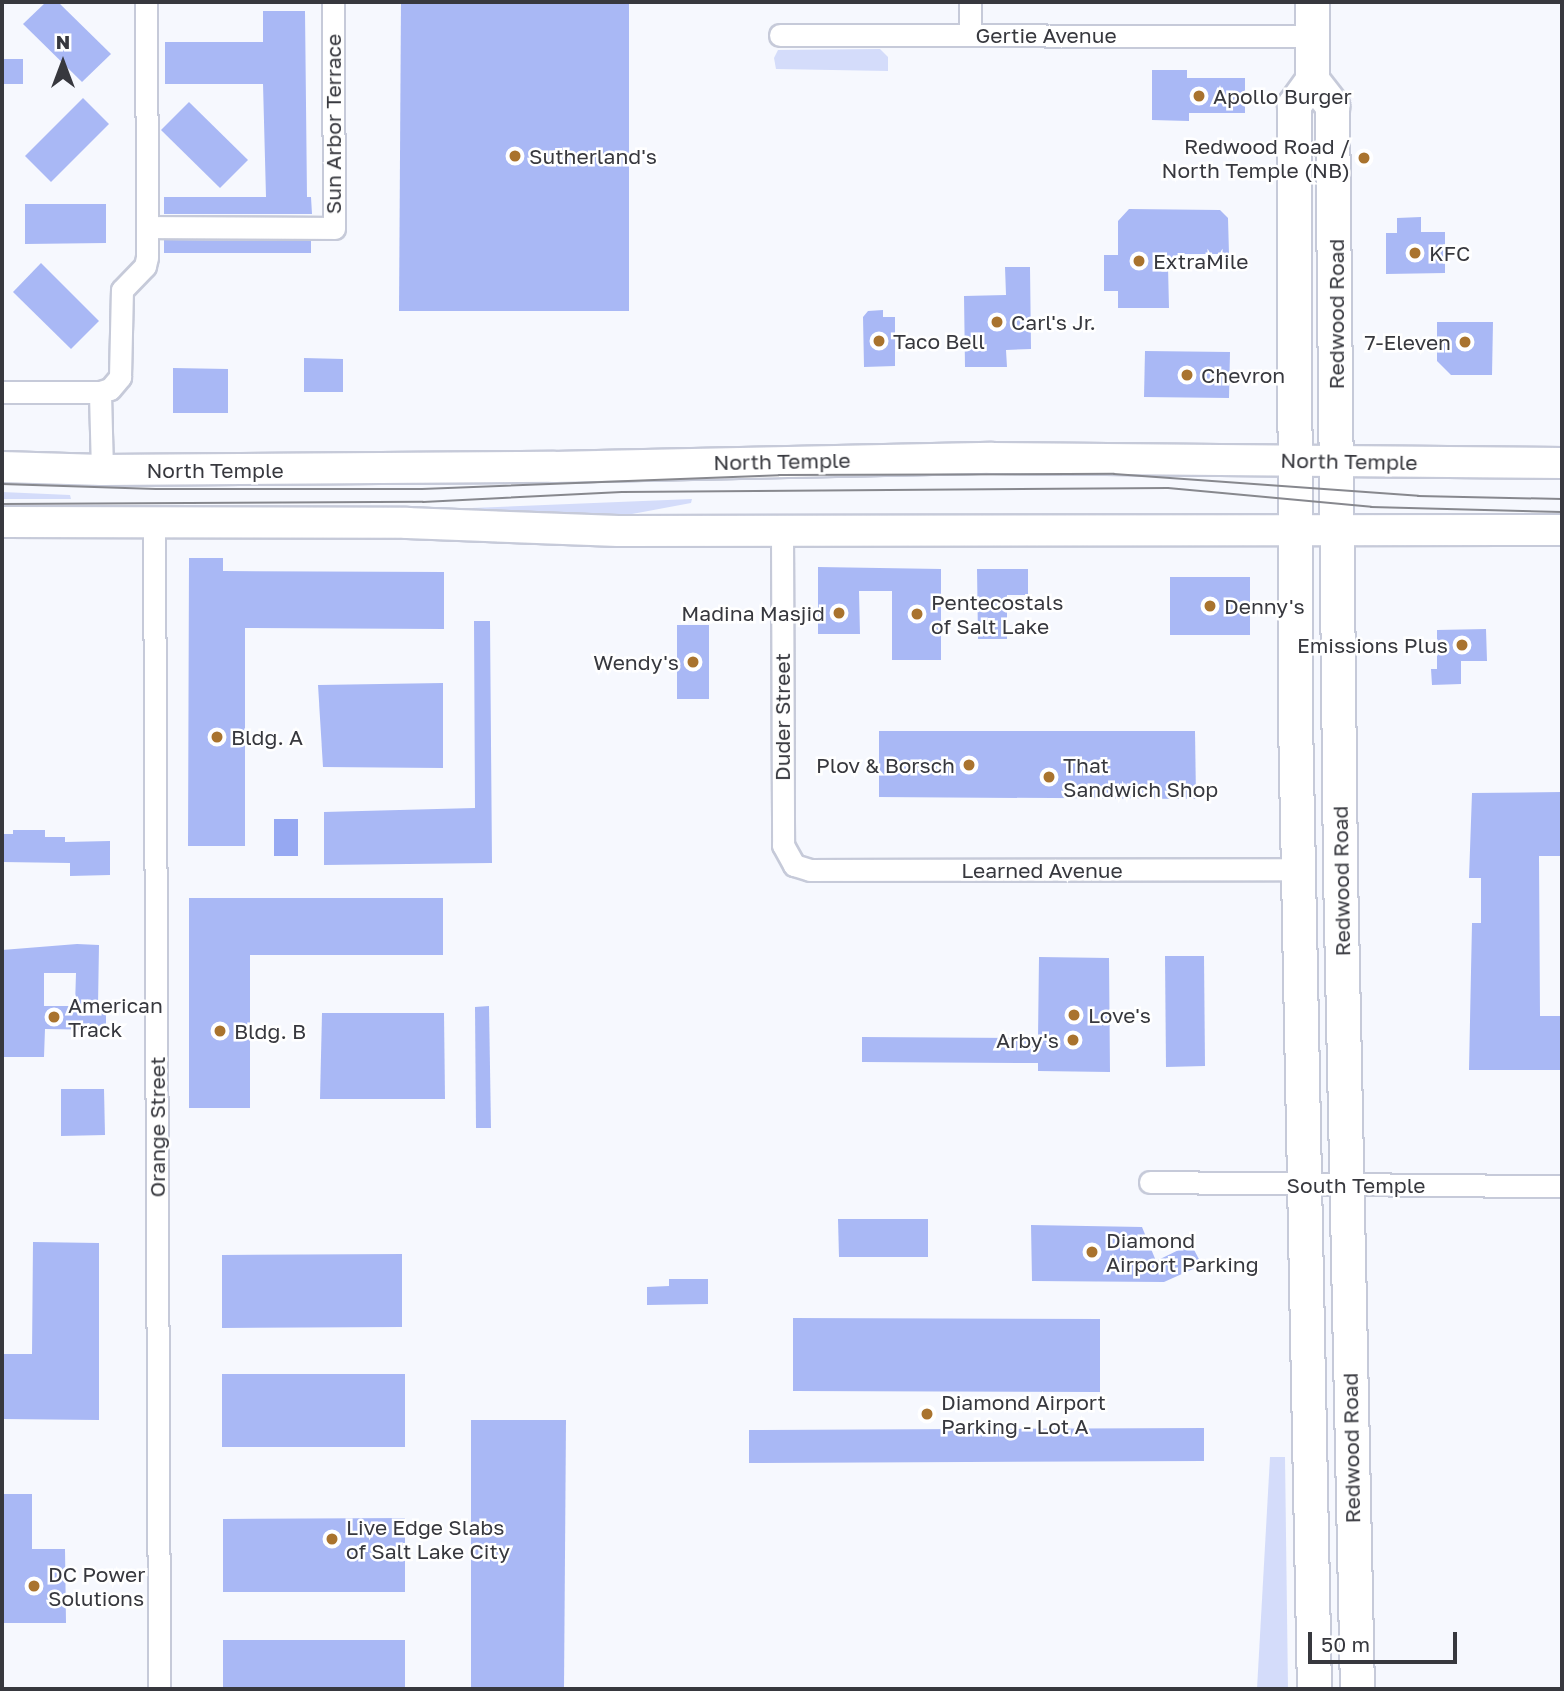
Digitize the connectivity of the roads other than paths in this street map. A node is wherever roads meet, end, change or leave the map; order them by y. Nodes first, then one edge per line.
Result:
1 (146, 2) edge
2 (333, 2) edge
3 (970, 2) edge
4 (1312, 2) edge
5 (780, 35) dead end
6 (970, 35) junction
7 (1312, 36) junction
8 (1312, 80) junction
9 (147, 227) junction
10 (2, 392) edge
11 (100, 392) junction
12 (1296, 461) junction
13 (1336, 462) junction
14 (1562, 463) edge
15 (2, 467) edge
16 (102, 470) junction
17 (2, 522) edge
18 (154, 522) junction
19 (1337, 528) junction
20 (1294, 529) junction
21 (1562, 530) edge
22 (782, 531) junction
23 (788, 860) joint
24 (1298, 869) junction
25 (1150, 1182) dead end
26 (1306, 1185) junction
27 (1346, 1185) junction
28 (1562, 1186) edge
29 (159, 1689) edge
30 (1314, 1689) edge
31 (1357, 1689) edge

1 - 9 street
2 - 9 street, Sun Arbor Terrace
3 - 6 street
4 - 7 main road
5 - 6 street, Gertie Avenue
6 - 7 street, Gertie Avenue
7 - 8 main road
8 - 12 main road, Redwood Road
8 - 13 main road, Redwood Road
9 - 11 street
10 - 11 street
11 - 16 street
12 - 13 main road, North Temple
12 - 16 main road, North Temple
12 - 20 main road, Redwood Road
13 - 14 main road, North Temple
13 - 19 main road, Redwood Road
15 - 16 main road, North Temple
17 - 18 main road
18 - 22 main road
18 - 29 street, Orange Street
19 - 20 main road
19 - 21 main road
19 - 27 main road, Redwood Road
20 - 22 main road
20 - 24 main road, Redwood Road
22 - 23 street, Duder Street
23 - 24 street, Learned Avenue
24 - 26 main road, Redwood Road
25 - 26 street, South Temple
26 - 27 street, South Temple
26 - 30 main road, Redwood Road
27 - 28 street, South Temple
27 - 31 main road, Redwood Road

